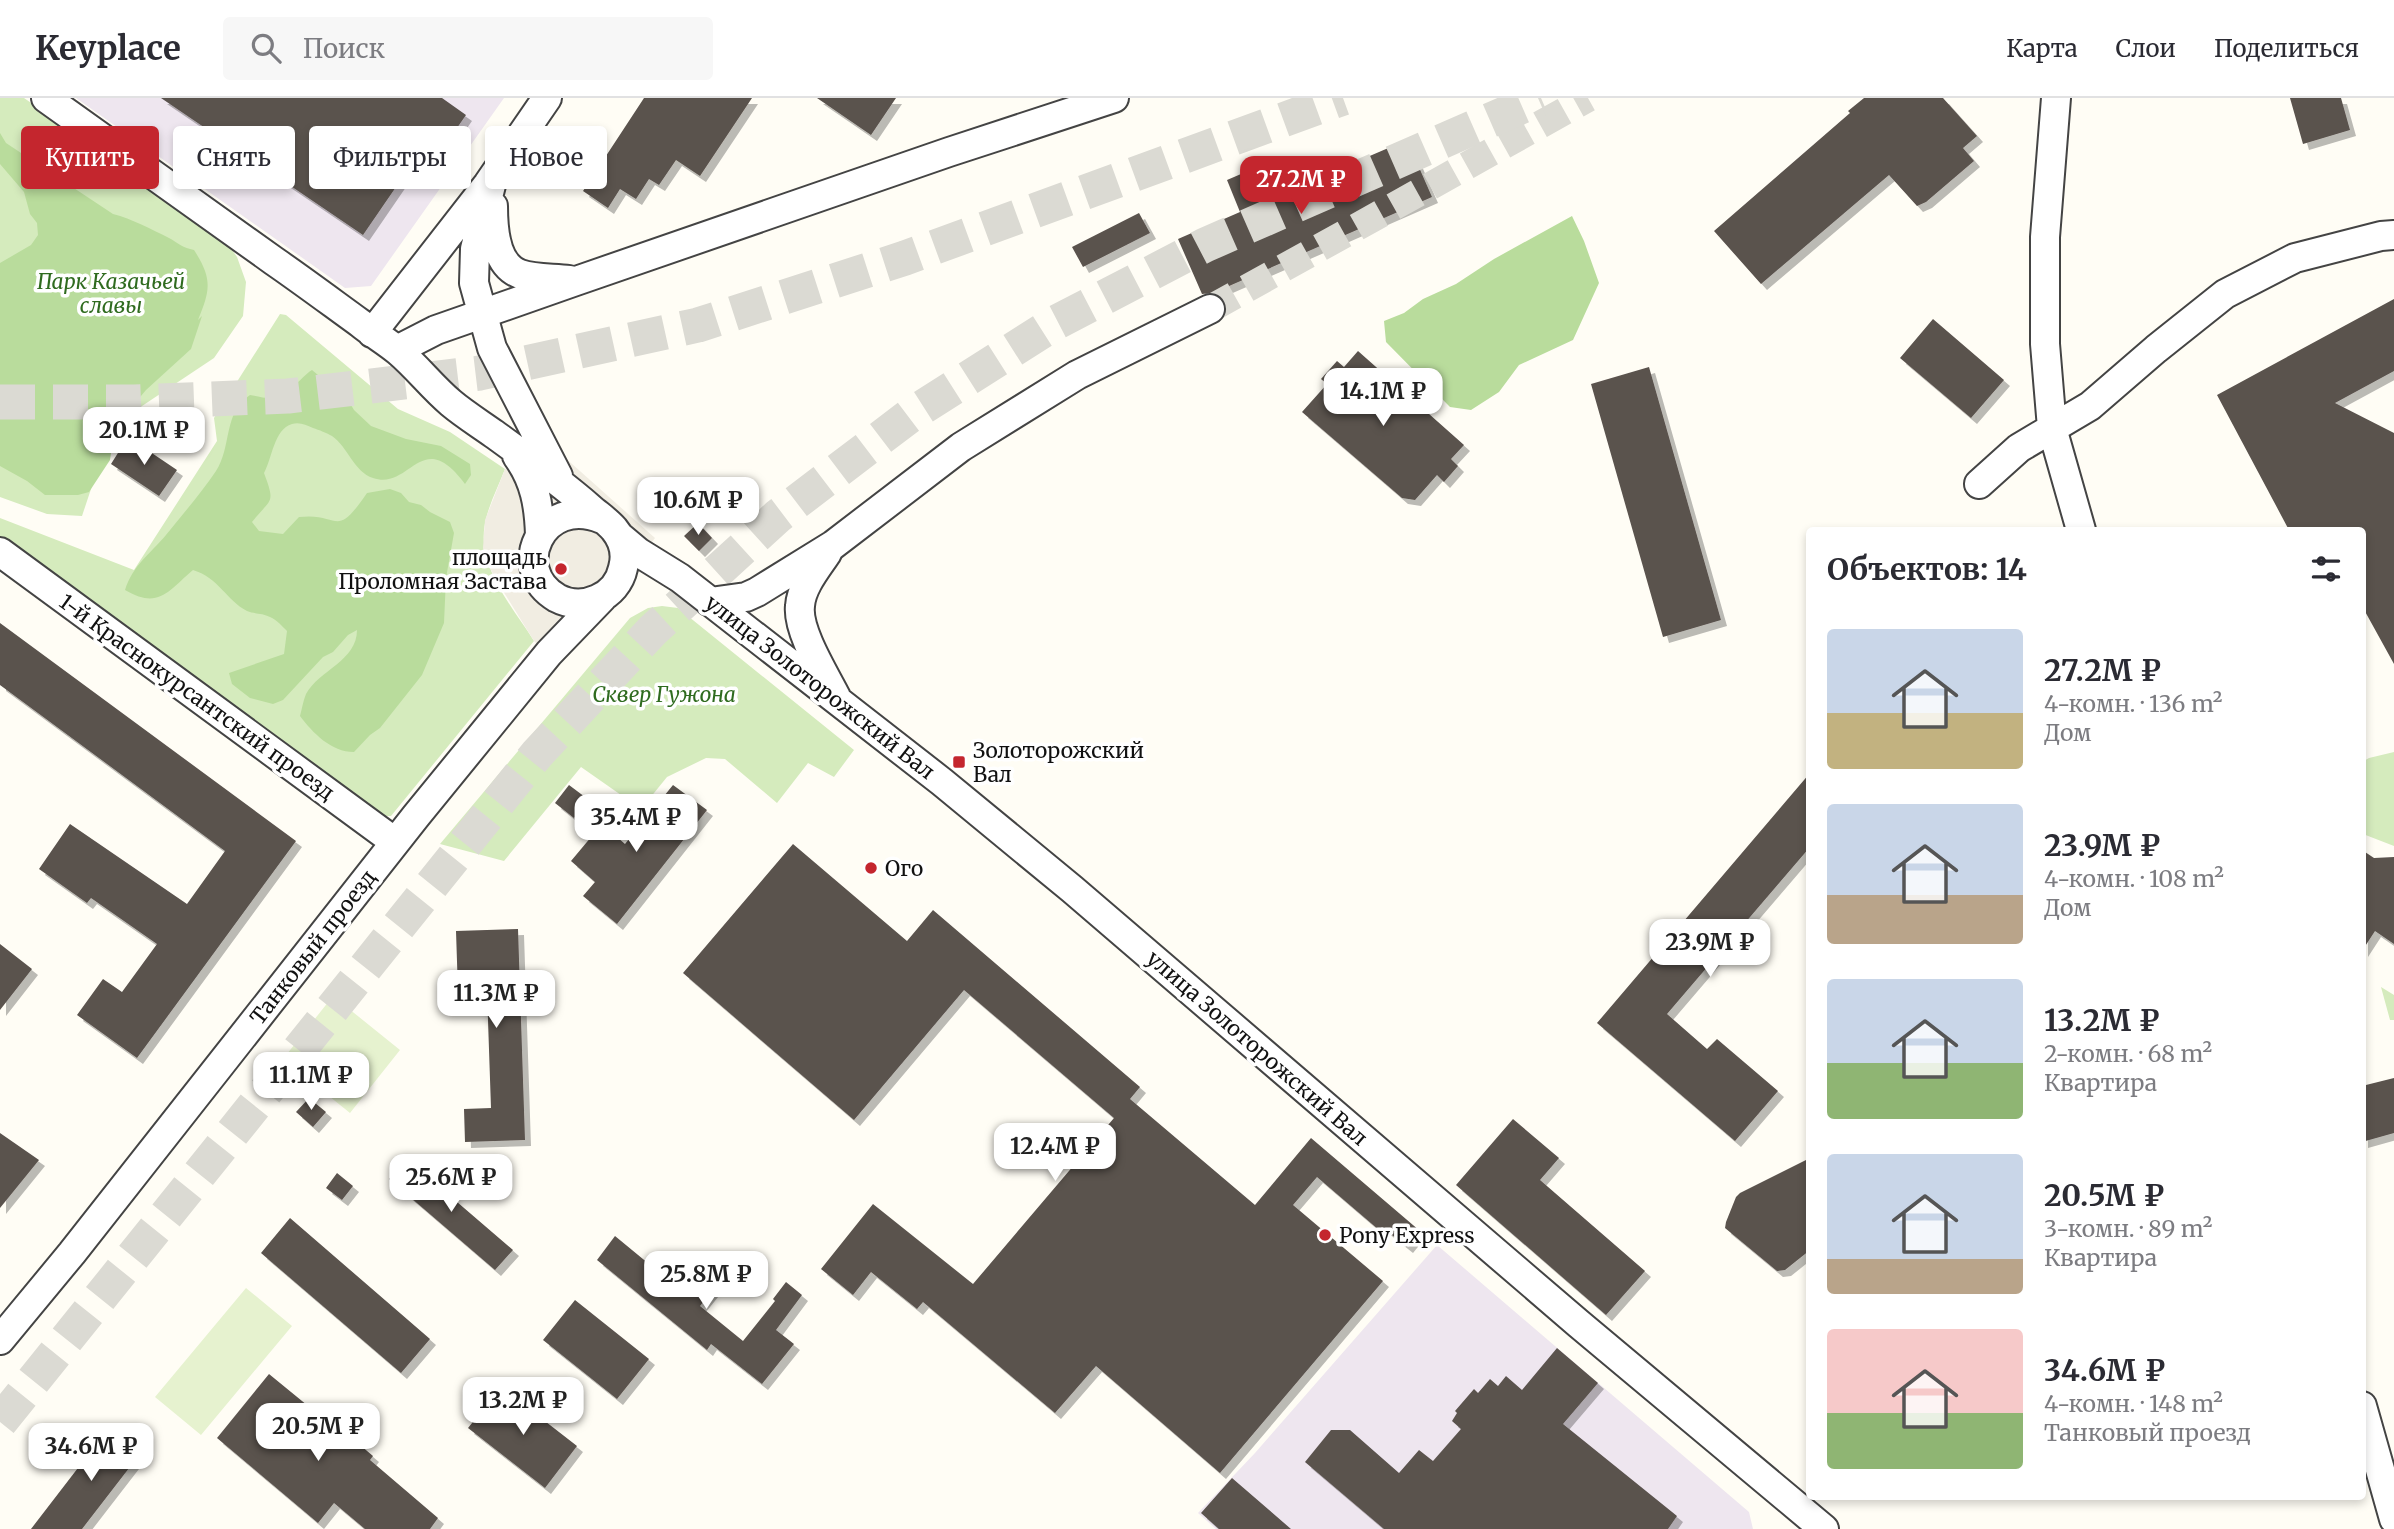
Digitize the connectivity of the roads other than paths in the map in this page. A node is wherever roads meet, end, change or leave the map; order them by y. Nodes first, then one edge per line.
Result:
1 (46, 98) edge
2 (547, 98) edge
3 (1114, 98) edge
4 (2056, 98) edge
5 (528, 126) edge
6 (485, 187) edge
7 (490, 189) edge
8 (493, 189) edge
9 (2394, 235) edge
10 (576, 281) junction
11 (1210, 309) tunnel mouth
12 (483, 314) junction
13 (372, 332) junction
14 (397, 350) junction
15 (2052, 428) junction
16 (509, 445) junction
17 (561, 483) junction
18 (1979, 484) dead end
19 (610, 527) junction
20 (2080, 527) edge
21 (540, 535) junction
22 (833, 545) junction
23 (0, 552) edge
24 (680, 578) junction
25 (547, 590) junction
26 (607, 594) junction
27 (710, 602) junction
28 (550, 653) junction
29 (840, 704) junction
30 (395, 842) junction
31 (0, 1340) edge
32 (2366, 1420) edge
33 (2394, 1520) edge
34 (1824, 1529) edge

1 - 13 street
2 - 5 street
3 - 10 street
4 - 15 street
6 - 13 street
7 - 12 street
8 - 10 street
9 - 15 street
10 - 12 street
11 - 22 street
12 - 14 street
12 - 17 street
13 - 14 street
14 - 16 street
15 - 18 street
15 - 20 street
16 - 17 street
16 - 21 street
17 - 19 street
19 - 21 street
19 - 24 street, улица Золоторожский Вал
19 - 26 street
21 - 25 street
22 - 27 street
22 - 29 street
23 - 30 street, 1-й Краснокурсантский проезд
24 - 26 street
24 - 27 street, улица Золоторожский Вал
25 - 26 street
25 - 28 street
26 - 28 street, Танковый проезд
27 - 29 street, улица Золоторожский Вал
28 - 30 street, Танковый проезд
29 - 34 street, улица Золоторожский Вал
30 - 31 street, Танковый проезд
32 - 33 street

